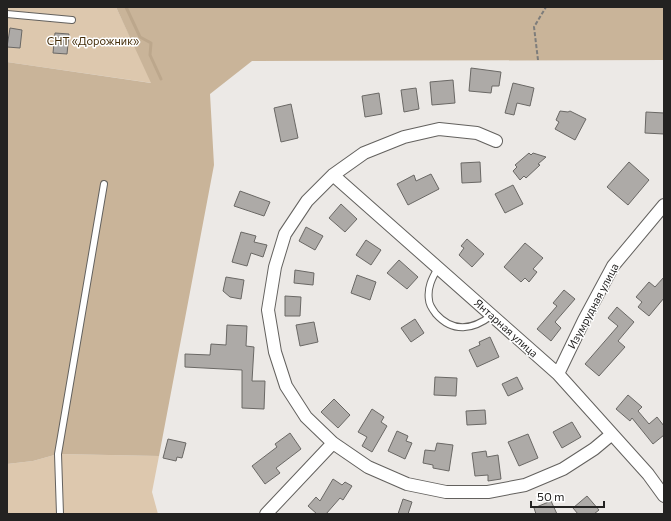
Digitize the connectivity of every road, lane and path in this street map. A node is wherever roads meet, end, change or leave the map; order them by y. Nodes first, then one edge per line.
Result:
1 (546, 7) edge
2 (7, 14) edge
3 (72, 20) dead end
4 (538, 60) dead end
5 (496, 141) dead end
6 (333, 175) junction
7 (104, 184) dead end
8 (664, 205) edge
9 (438, 268) junction
10 (492, 315) junction
11 (558, 374) junction
12 (612, 434) junction
13 (333, 443) junction
14 (664, 496) edge
15 (60, 514) edge
16 (266, 514) edge

1 - 4 path
2 - 3 lane
5 - 6 street
6 - 9 street, Янтарная улица
6 - 13 street
7 - 15 lane
8 - 11 street, Изумрудная улица
9 - 10 street, Янтарная улица
9 - 10 lane
10 - 11 street, Янтарная улица
11 - 12 street, Янтарная улица
12 - 13 street
12 - 14 street, Янтарная улица
13 - 16 street

